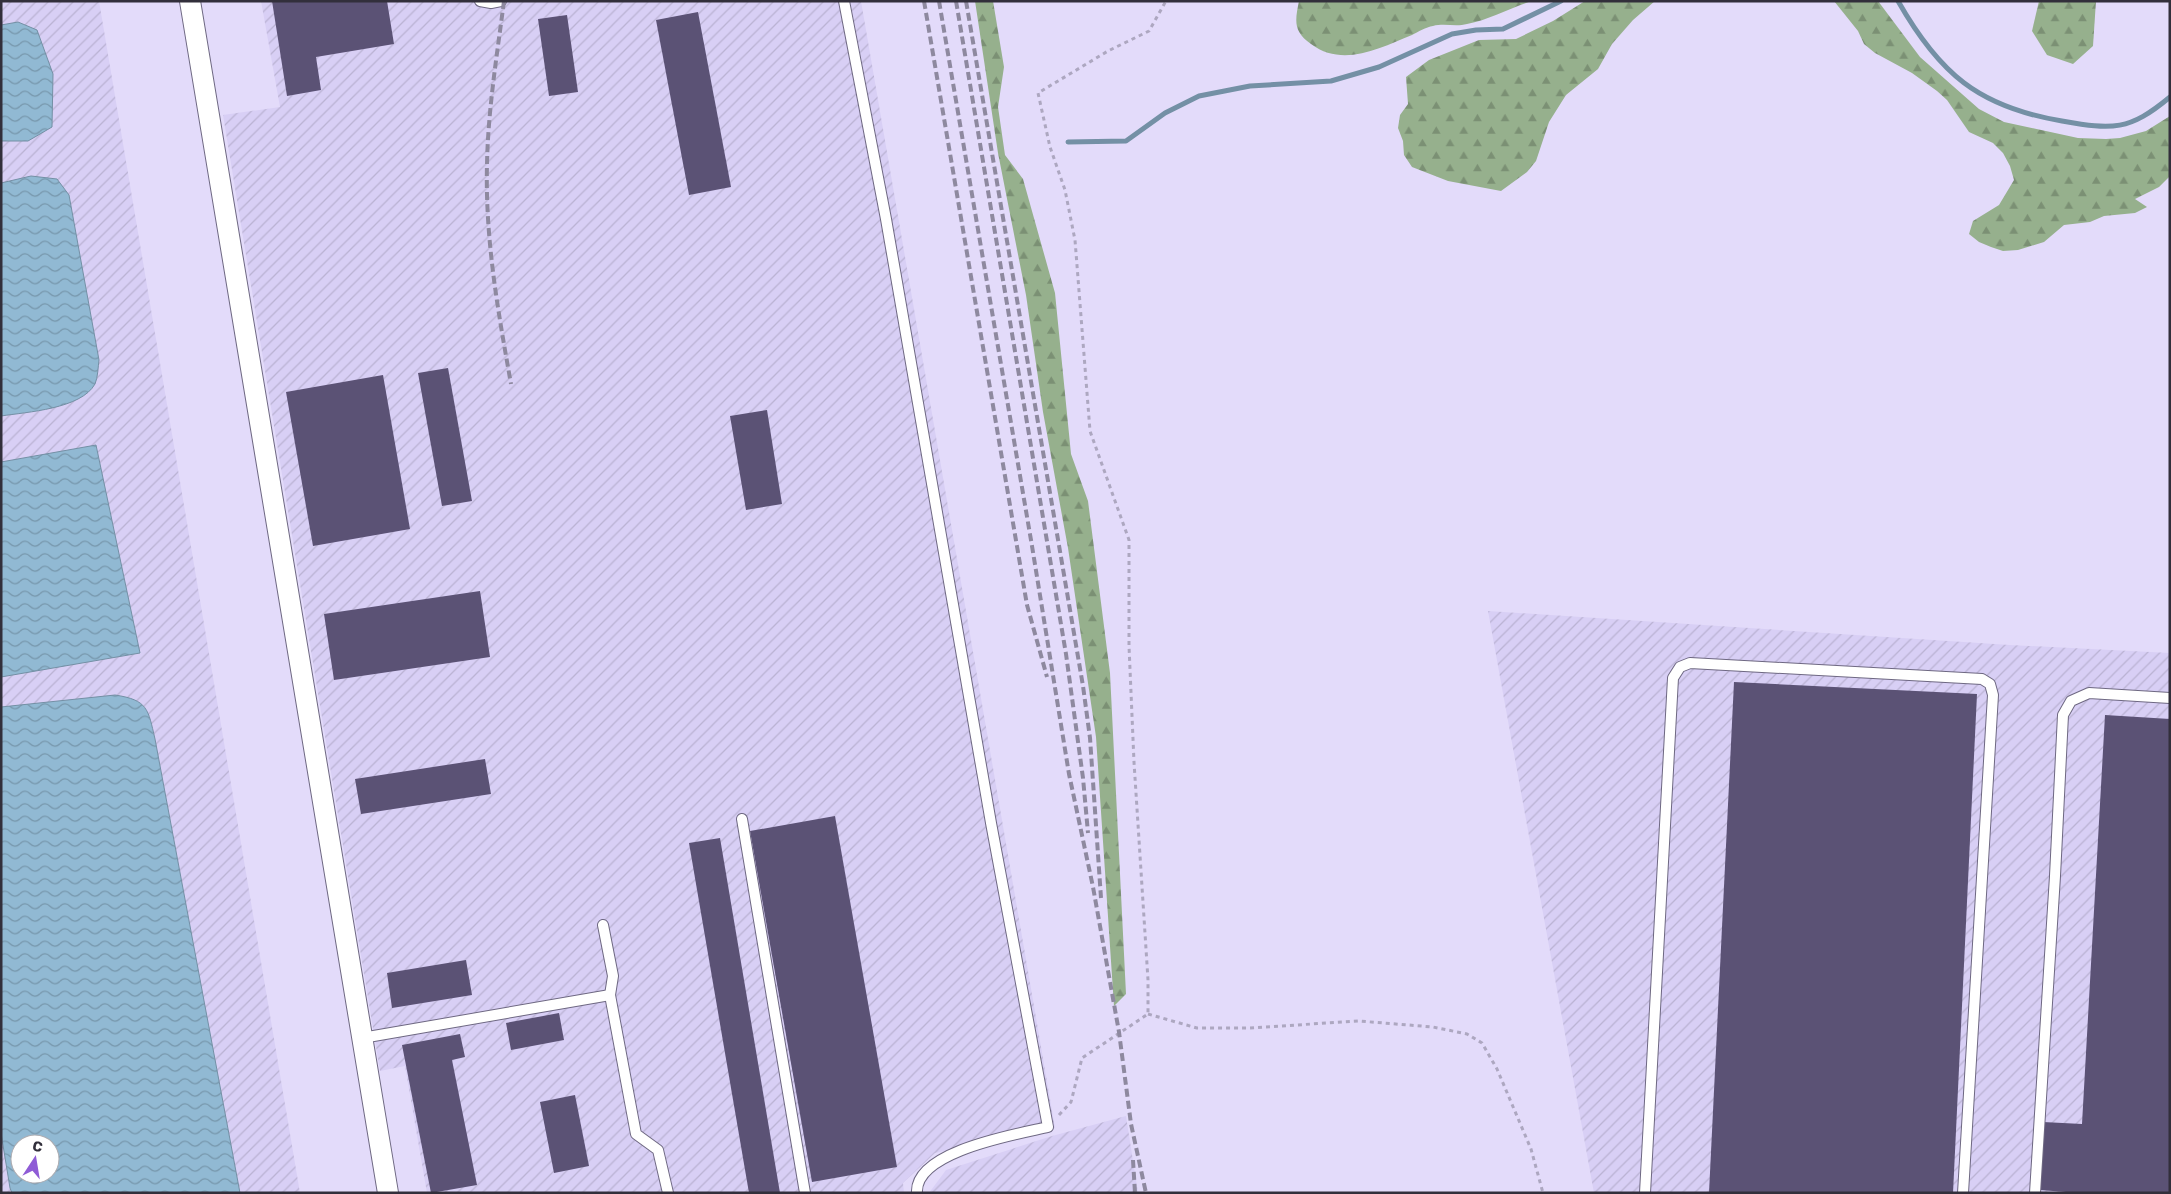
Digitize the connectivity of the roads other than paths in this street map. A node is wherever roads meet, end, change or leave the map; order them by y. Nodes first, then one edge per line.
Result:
1 (190, 1) edge
2 (480, 1) edge
3 (501, 1) edge
4 (844, 1) edge
5 (2170, 698) edge
6 (742, 819) dead end
7 (603, 925) dead end
8 (610, 995) junction
9 (362, 1038) junction
10 (388, 1193) edge
11 (668, 1193) edge
12 (805, 1193) edge
13 (917, 1193) edge
14 (1645, 1193) edge
15 (1963, 1193) edge
16 (2035, 1193) edge

1 - 9 street
2 - 3 lane
4 - 13 lane
5 - 16 lane
6 - 12 lane
7 - 8 lane
8 - 9 lane
8 - 11 lane
9 - 10 street
14 - 15 lane

